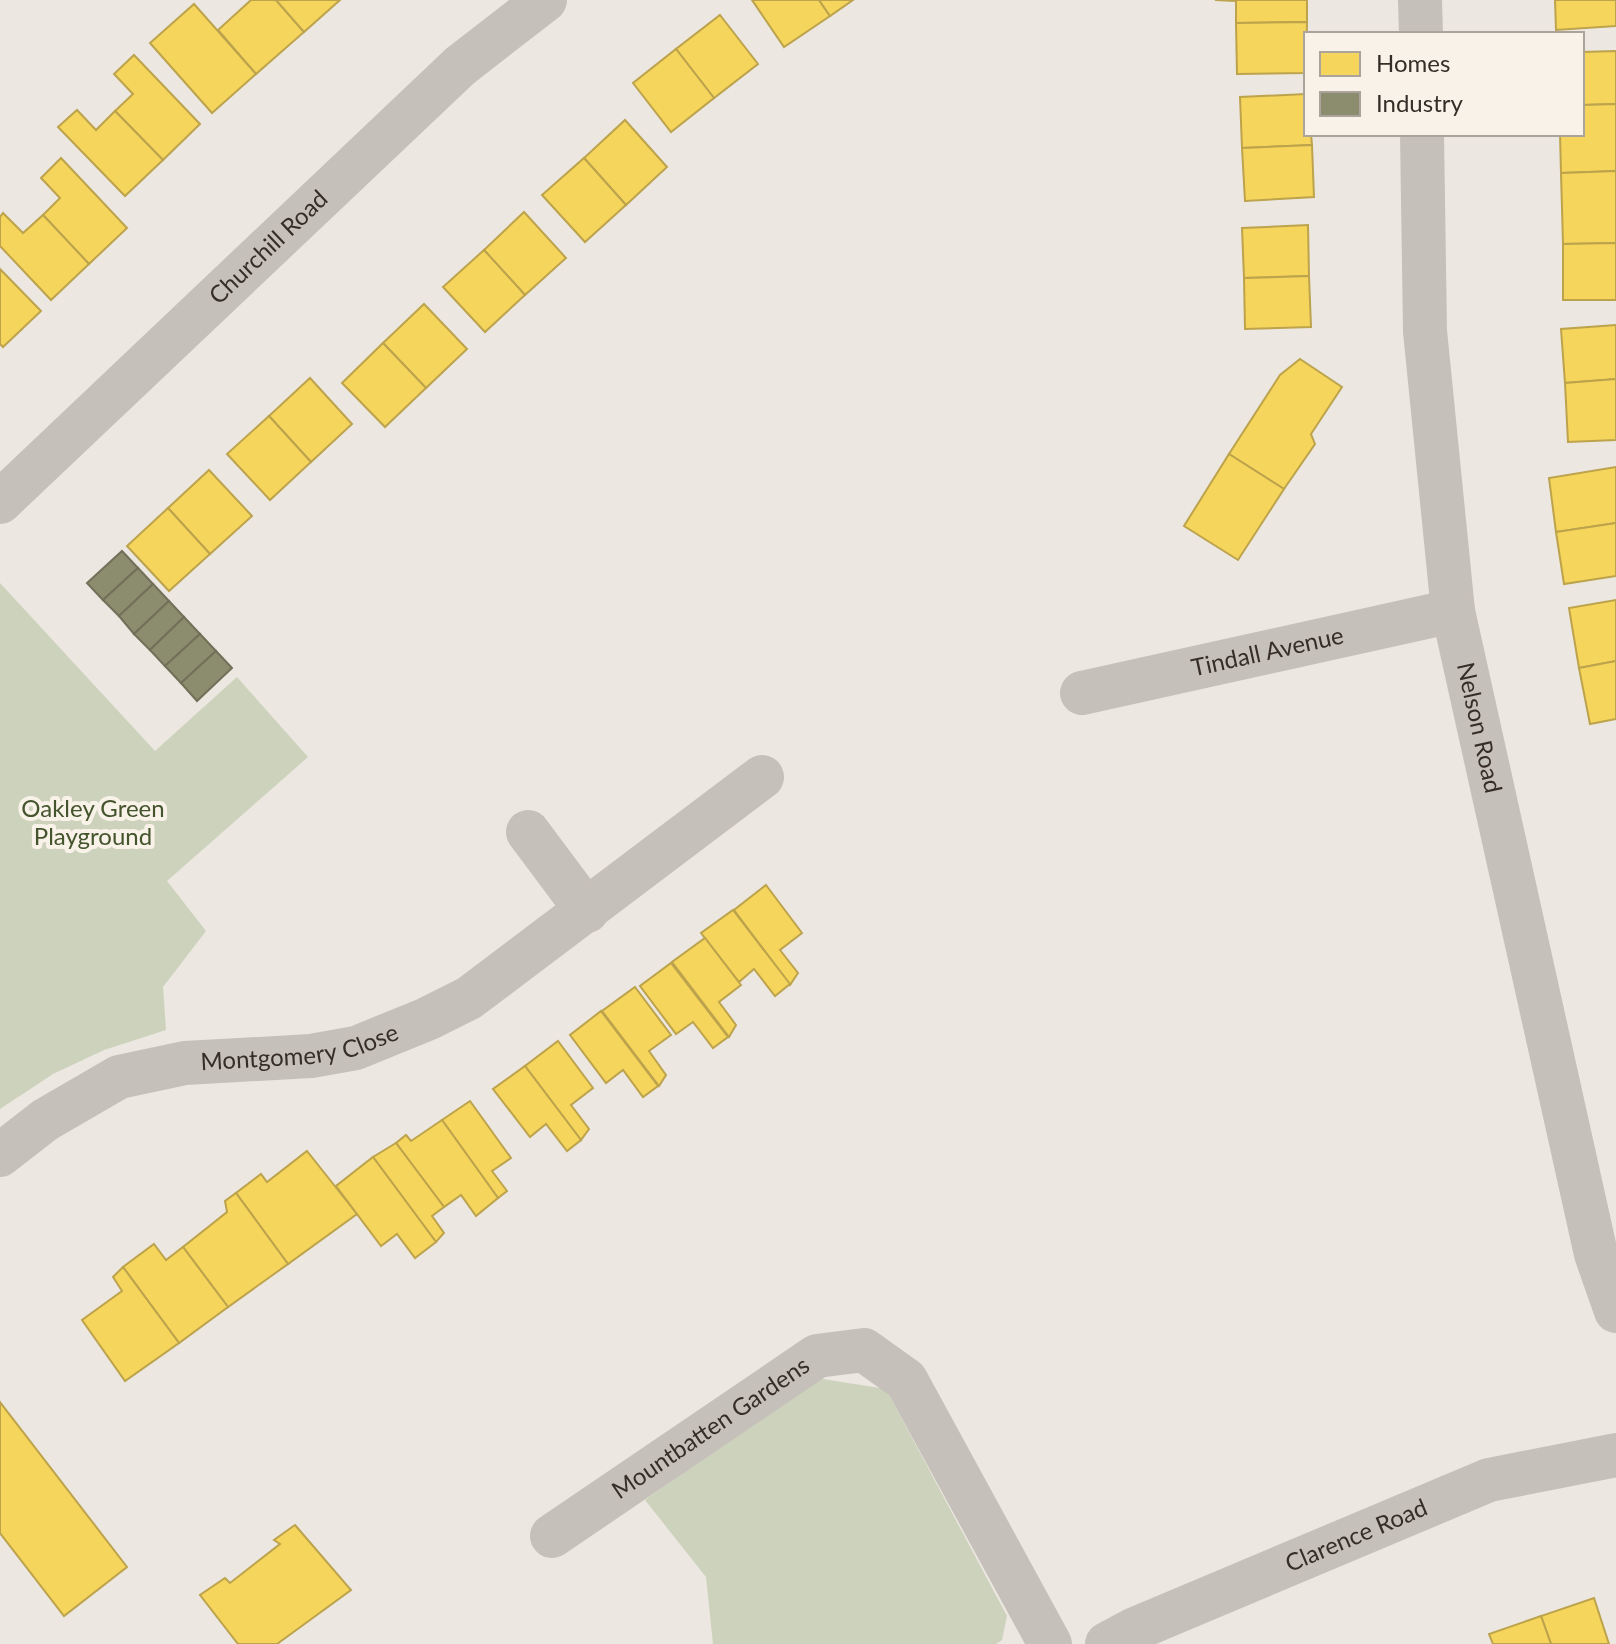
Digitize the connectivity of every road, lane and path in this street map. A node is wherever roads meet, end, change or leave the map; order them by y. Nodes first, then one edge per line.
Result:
1 (545, 0) edge
2 (1420, 0) edge
3 (1421, 32) edge
4 (1422, 136) edge
5 (0, 502) edge
6 (1453, 611) junction
7 (1082, 693) dead end
8 (762, 777) dead end
9 (528, 832) dead end
10 (587, 911) junction
11 (0, 1155) edge
12 (1616, 1311) edge
13 (1616, 1455) edge
14 (552, 1536) dead end
15 (1050, 1644) edge
16 (1107, 1644) edge

1 - 5 street, Churchill Road
2 - 3 street
4 - 6 street, Nelson Road
6 - 7 street, Tindall Avenue
6 - 12 street, Nelson Road
8 - 10 street, Montgomery Close
9 - 10 street
10 - 11 street, Montgomery Close
13 - 16 street, Clarence Road
14 - 15 street, Mountbatten Gardens

